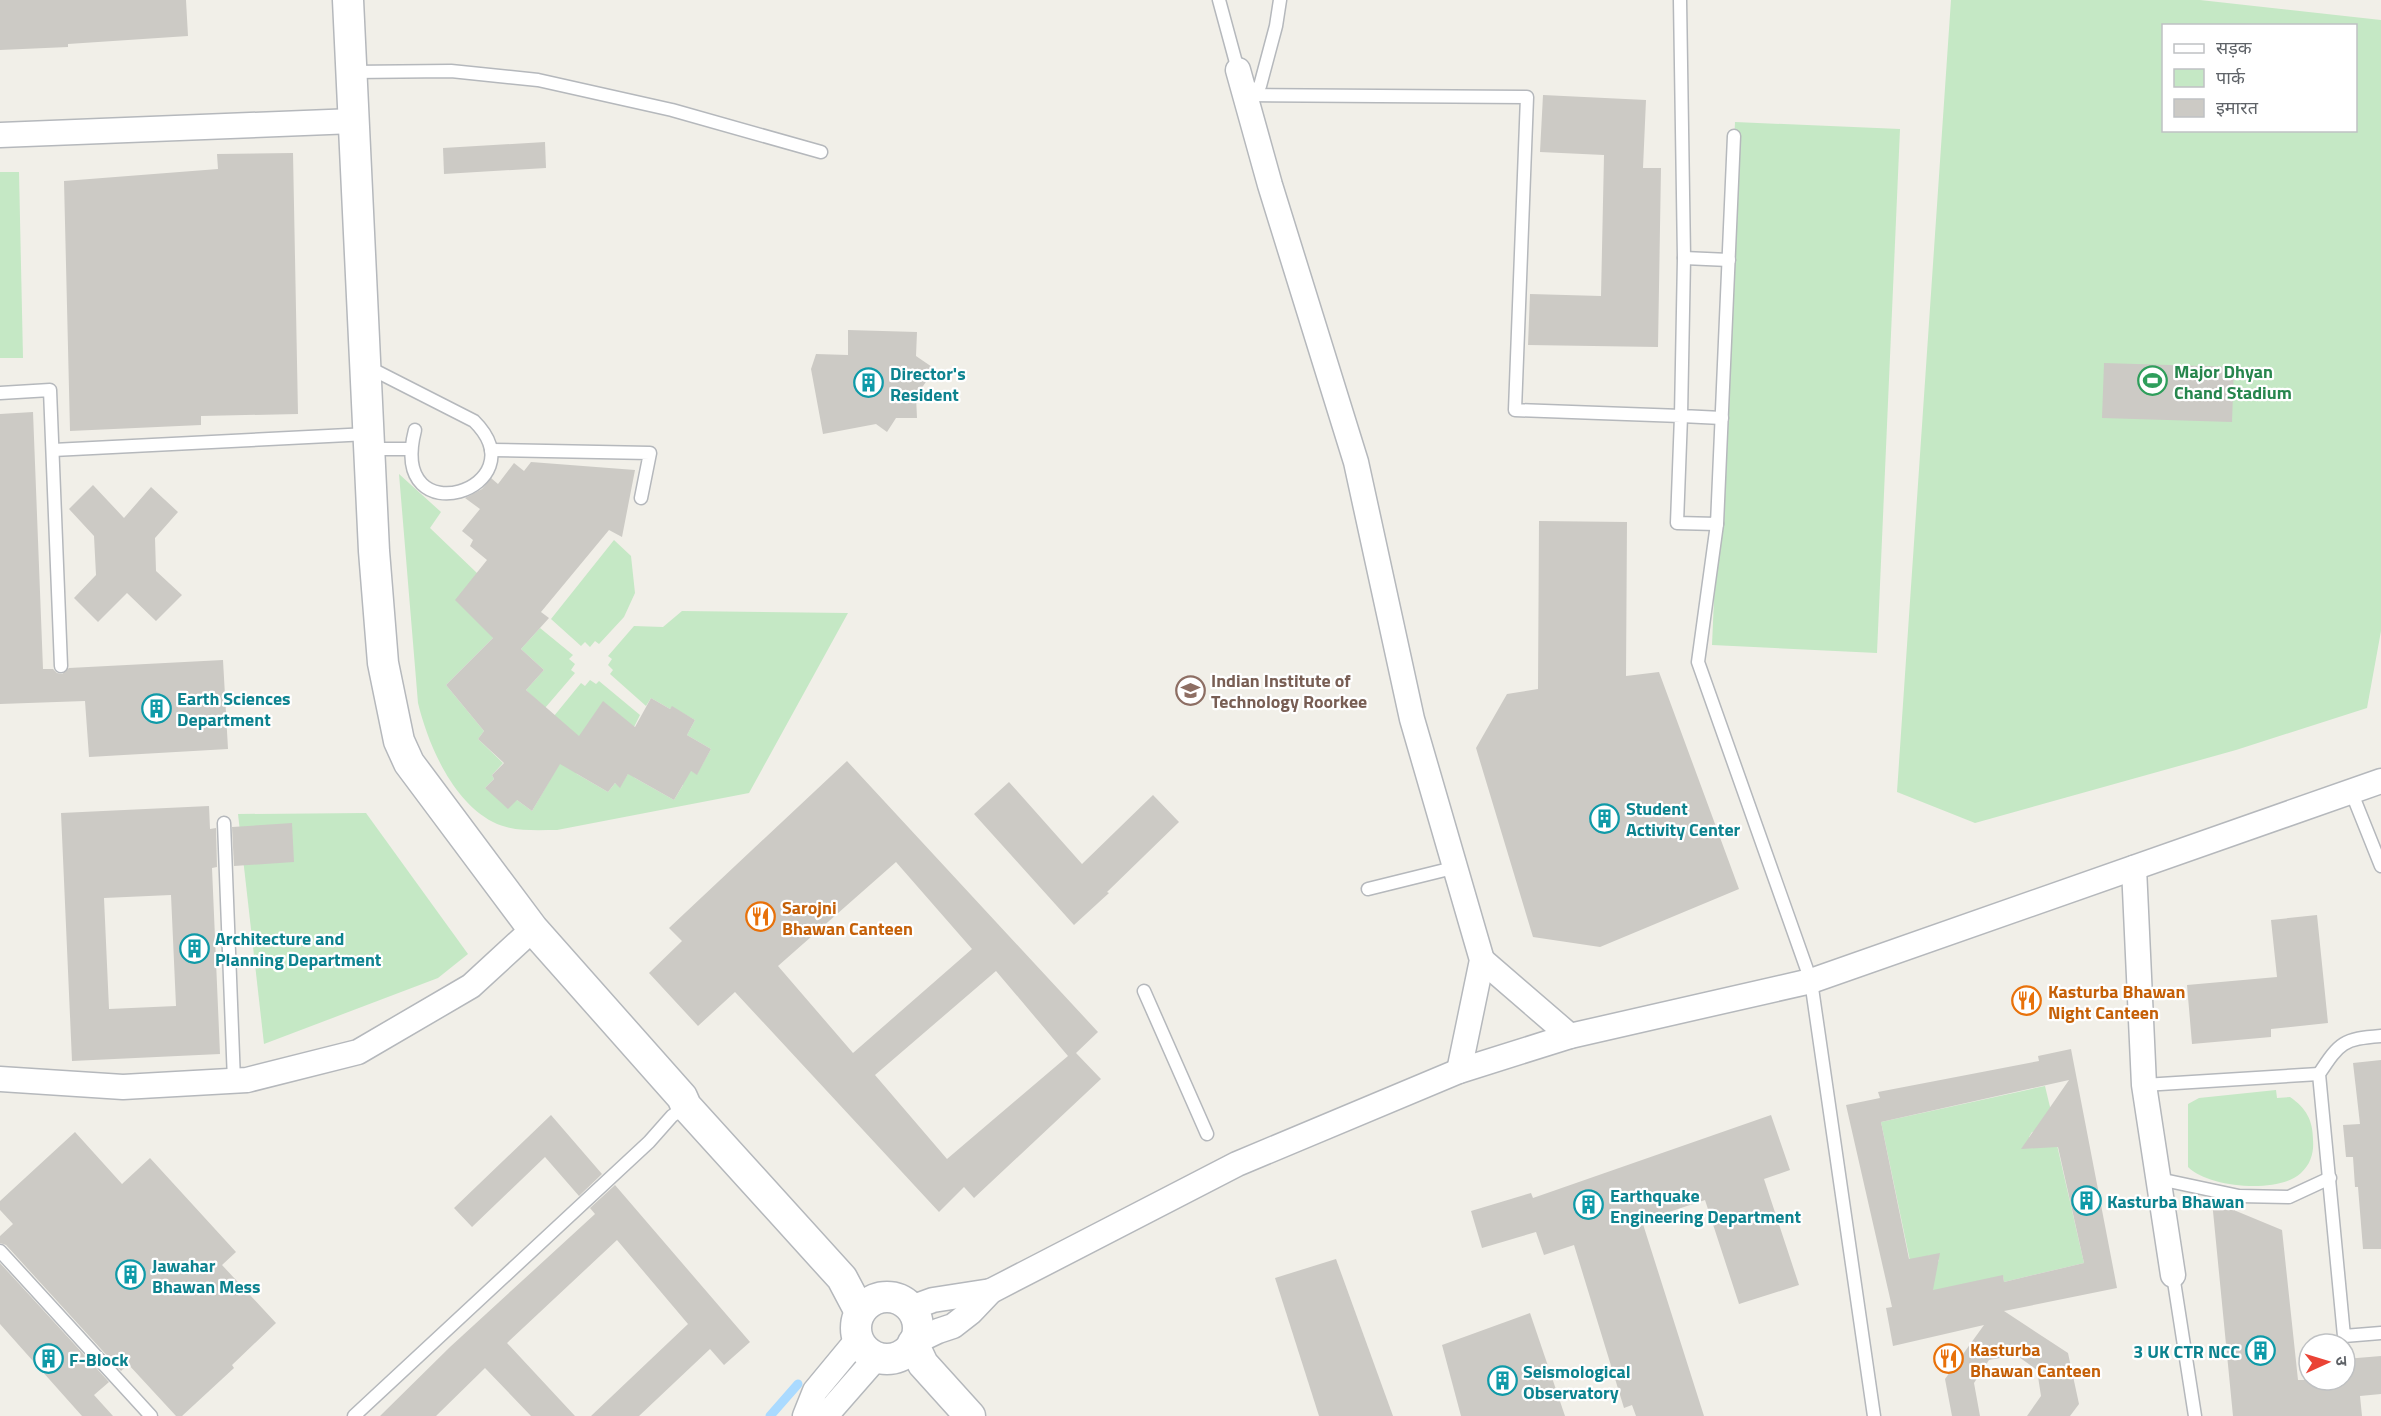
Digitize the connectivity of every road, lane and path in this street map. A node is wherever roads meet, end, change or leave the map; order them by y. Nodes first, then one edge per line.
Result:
1 (348, 0) edge
2 (1219, 0) edge
3 (1281, 0) edge
4 (1680, 0) edge
5 (1238, 70) joint
6 (351, 72) junction
7 (1245, 95) junction
8 (354, 121) junction
9 (0, 135) edge
10 (1734, 136) dead end
11 (821, 152) dead end
12 (1684, 258) junction
13 (1729, 260) junction
14 (365, 366) junction
15 (0, 393) edge
16 (1681, 416) junction
17 (1722, 418) junction
18 (415, 430) dead end
19 (368, 441) junction
20 (410, 449) junction
21 (53, 450) junction
22 (491, 450) junction
23 (641, 498) dead end
24 (1717, 524) junction
25 (61, 666) dead end
26 (2381, 781) edge
27 (2351, 791) junction
28 (224, 823) dead end
29 (2381, 866) edge
30 (1457, 867) junction
31 (2134, 868) junction
32 (1368, 889) dead end
33 (533, 929) junction
34 (1482, 960) junction
35 (1811, 981) junction
36 (1144, 991) dead end
37 (1570, 1036) junction
38 (2381, 1036) edge
39 (1459, 1071) junction
40 (2319, 1074) junction
41 (0, 1079) edge
42 (234, 1081) junction
43 (2144, 1085) junction
44 (686, 1106) junction
45 (1208, 1134) dead end
46 (2330, 1178) junction
47 (2159, 1179) junction
48 (0, 1251) edge
49 (2173, 1275) joint
50 (991, 1291) junction
51 (911, 1308) joint
52 (2381, 1333) edge
53 (880, 1335) junction
54 (151, 1416) edge
55 (354, 1416) edge
56 (805, 1416) edge
57 (823, 1416) edge
58 (970, 1416) edge
59 (1874, 1416) edge
60 (2195, 1416) edge

1 - 6 street
2 - 5 lane
3 - 7 lane
4 - 12 lane
5 - 7 street
6 - 8 street
6 - 11 lane
7 - 16 lane
7 - 30 street
8 - 9 street
8 - 14 street
10 - 13 lane
12 - 13 lane
12 - 16 lane
13 - 17 lane
14 - 19 street
14 - 22 lane
15 - 21 lane
16 - 17 lane
16 - 24 lane
17 - 24 lane
18 - 20 lane
19 - 20 lane
19 - 21 lane
19 - 33 street
20 - 22 lane
21 - 25 lane
22 - 23 lane
24 - 35 lane
26 - 27 street
27 - 29 lane
27 - 31 street
28 - 42 lane
30 - 32 lane
30 - 34 street
31 - 35 street
31 - 43 street
33 - 42 street
33 - 44 street
34 - 37 street
34 - 39 street
35 - 37 street
35 - 59 lane
36 - 45 lane
37 - 39 street
38 - 40 lane
39 - 50 street
40 - 43 lane
40 - 46 lane
41 - 42 street
43 - 47 street
44 - 53 street
44 - 55 lane
46 - 47 lane
46 - 52 lane
47 - 49 street
48 - 54 lane
49 - 60 lane
50 - 51 street
50 - 53 street
51 - 53 street
53 - 56 street
53 - 57 street
53 - 58 street

